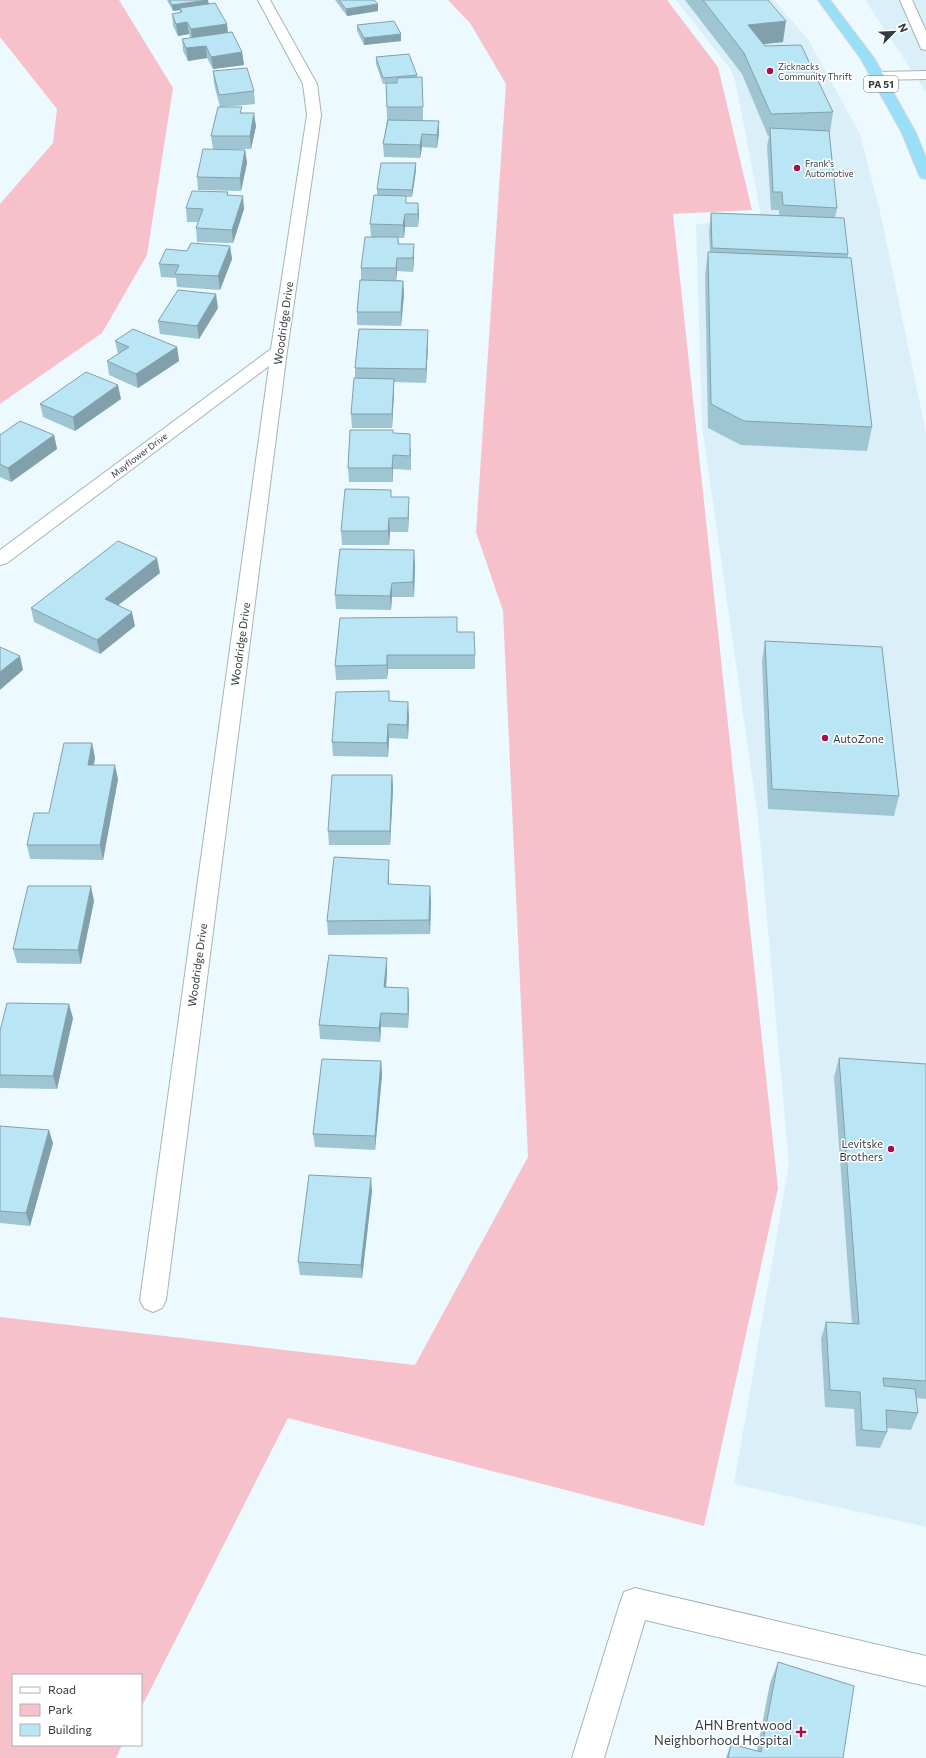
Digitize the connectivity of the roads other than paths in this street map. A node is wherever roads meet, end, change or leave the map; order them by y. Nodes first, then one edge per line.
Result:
1 (264, 0) edge
2 (824, 0) edge
3 (906, 0) edge
4 (926, 46) edge
5 (926, 75) edge
6 (877, 76) junction
7 (926, 175) edge
8 (279, 351) junction
9 (0, 559) edge
10 (153, 1300) dead end
11 (926, 1671) edge
12 (588, 1758) edge

1 - 8 street, Woodridge Drive
2 - 6 highway, PA 51
3 - 4 street
5 - 6 street
6 - 7 highway, PA 51
8 - 9 street, Mayflower Drive
8 - 10 street, Woodridge Drive
11 - 12 street

